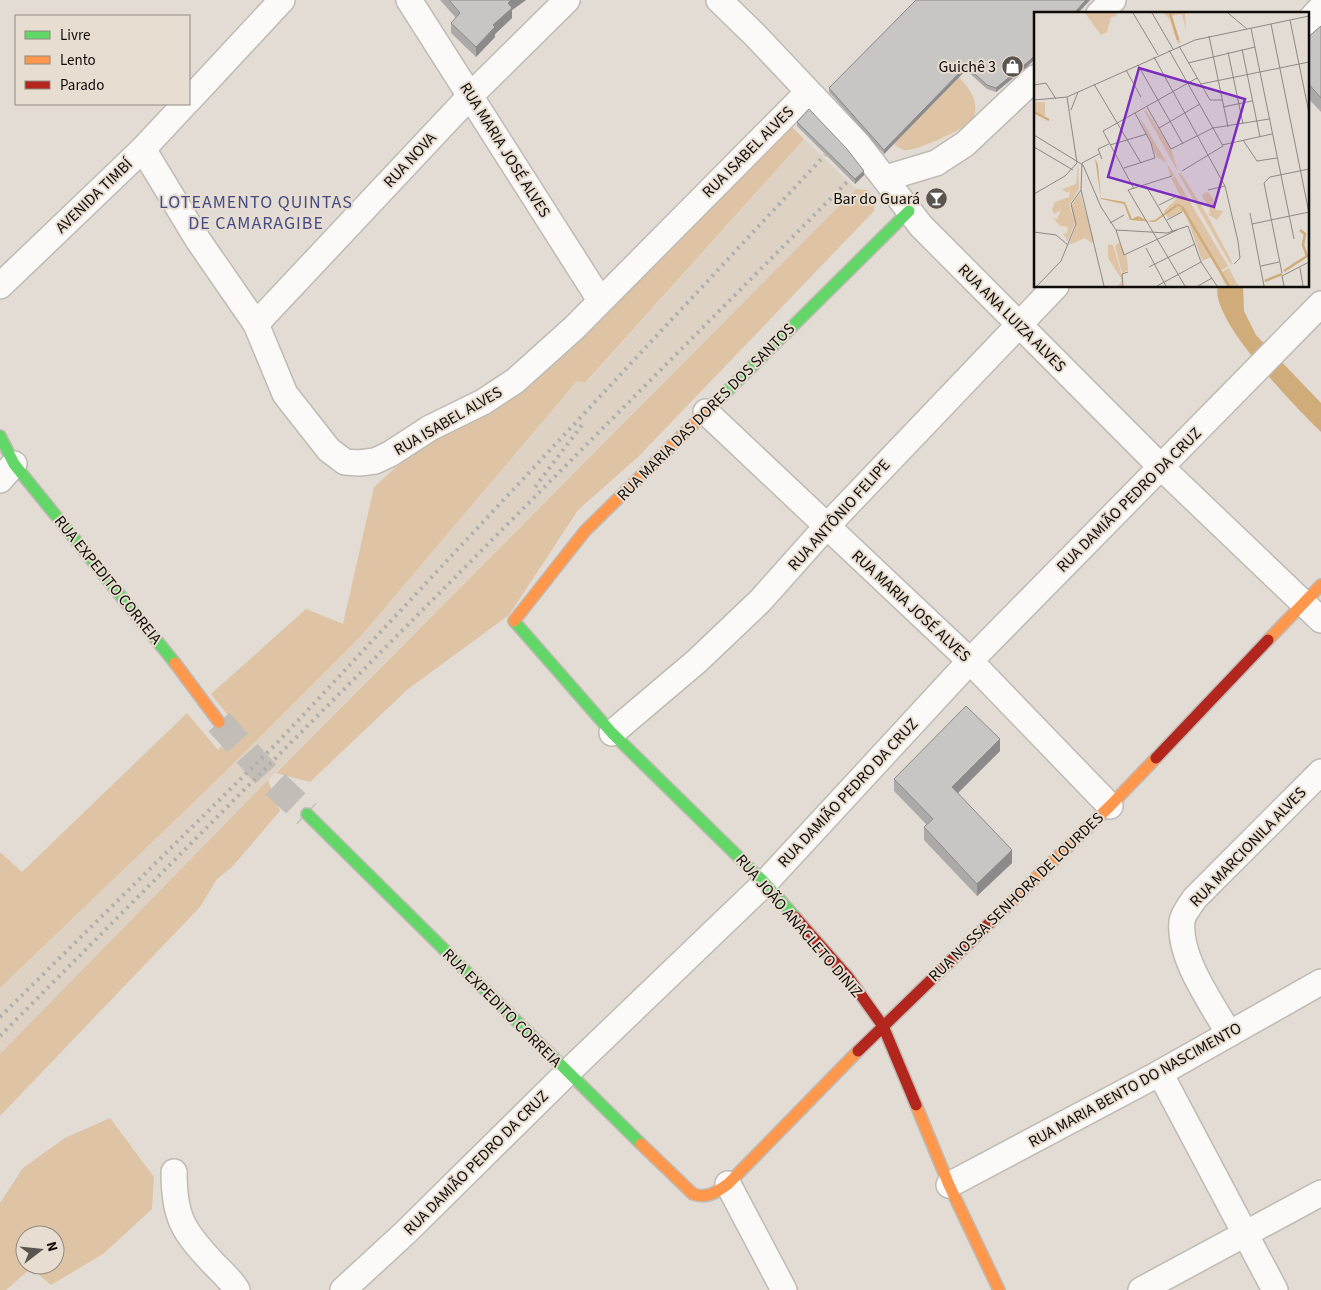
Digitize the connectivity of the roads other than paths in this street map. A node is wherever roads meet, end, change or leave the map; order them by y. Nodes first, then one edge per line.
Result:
1 (282, 0) edge
2 (409, 0) edge
3 (567, 0) edge
4 (718, 0) edge
5 (1113, 0) edge
6 (1321, 8) edge
7 (1101, 12) edge
8 (1308, 22) edge
9 (1034, 79) edge
10 (808, 92) junction
11 (471, 95) junction
12 (190, 99) edge
13 (184, 105) edge
14 (142, 149) junction
15 (886, 178) junction
16 (909, 211) junction
17 (0, 286) edge
18 (1054, 288) edge
19 (600, 300) junction
20 (1321, 304) edge
21 (256, 324) junction
22 (1019, 325) junction
23 (706, 412) junction
24 (0, 436) edge
25 (1161, 467) junction
26 (7, 472) edge
27 (826, 527) junction
28 (1321, 584) edge
29 (1312, 613) edge
30 (512, 620) joint
31 (970, 661) junction
32 (219, 722) tunnel mouth
33 (612, 732) junction
34 (1321, 772) edge
35 (1110, 806) junction
36 (307, 814) tunnel mouth
37 (765, 883) junction
38 (1321, 982) edge
39 (883, 1026) junction
40 (1229, 1034) junction
41 (567, 1073) junction
42 (1160, 1073) junction
43 (174, 1172) dead end
44 (728, 1184) junction
45 (949, 1186) junction
46 (1321, 1192) edge
47 (701, 1198) joint
48 (1244, 1234) junction
49 (237, 1290) edge
50 (343, 1290) edge
51 (784, 1290) edge
52 (999, 1290) edge
53 (1141, 1290) edge
54 (1274, 1290) edge

1 - 12 street
2 - 11 street, RUA MARIA JOSÉ ALVES
3 - 11 street, RUA NOVA
4 - 10 street, RUA ANA LUIZA ALVES
5 - 7 street
6 - 8 street
9 - 15 street
10 - 15 street, RUA ANA LUIZA ALVES
10 - 19 street, RUA ISABEL ALVES
11 - 19 street, RUA MARIA JOSÉ ALVES
11 - 21 street, RUA NOVA
13 - 14 street, AVENIDA TIMBÍ
14 - 17 street, AVENIDA TIMBÍ
14 - 21 street, RUA ISABEL ALVES
15 - 16 street, RUA ANA LUIZA ALVES
16 - 22 street, RUA ANA LUIZA ALVES
16 - 23 street, RUA MARIA DAS DORES DOS SANTOS
18 - 22 street, RUA ANTÔNIO FELIPE
19 - 21 street, RUA ISABEL ALVES
20 - 25 street, RUA DAMIÃO PEDRO DA CRUZ
22 - 25 street, RUA ANA LUIZA ALVES
22 - 27 street, RUA ANTÔNIO FELIPE
23 - 27 street, RUA MARIA JOSÉ ALVES
23 - 30 street, RUA MARIA DAS DORES DOS SANTOS
24 - 26 street, RUA EXPEDITO CORREIA
25 - 29 street, RUA ANA LUIZA ALVES
25 - 31 street, RUA DAMIÃO PEDRO DA CRUZ
26 - 32 street, RUA EXPEDITO CORREIA
27 - 31 street, RUA MARIA JOSÉ ALVES
27 - 33 street, RUA ANTÔNIO FELIPE
28 - 29 street, RUA NOSSA SENHORA DE LOURDES
29 - 35 street, RUA NOSSA SENHORA DE LOURDES
30 - 33 street, RUA JOÃO ANACLETO DINIZ
31 - 35 street, RUA MARIA JOSÉ ALVES
31 - 37 street, RUA DAMIÃO PEDRO DA CRUZ
33 - 37 street, RUA JOÃO ANACLETO DINIZ
34 - 40 street, RUA MARCIONILA ALVES
35 - 39 street, RUA NOSSA SENHORA DE LOURDES
36 - 41 street, RUA EXPEDITO CORREIA
37 - 39 street, RUA JOÃO ANACLETO DINIZ
37 - 41 street, RUA DAMIÃO PEDRO DA CRUZ
38 - 40 street, RUA MARIA BENTO DO NASCIMENTO
39 - 44 street, RUA NOSSA SENHORA DE LOURDES
39 - 45 street, RUA JOÃO ANACLETO DINIZ
40 - 42 street, RUA MARIA BENTO DO NASCIMENTO
41 - 47 street, RUA EXPEDITO CORREIA
41 - 50 street, RUA DAMIÃO PEDRO DA CRUZ
42 - 45 street, RUA MARIA BENTO DO NASCIMENTO
42 - 48 street
43 - 49 street
44 - 47 street, RUA NOSSA SENHORA DE LOURDES
44 - 51 street
45 - 52 street, RUA JOÃO ANACLETO DINIZ
46 - 48 street
48 - 53 street
48 - 54 street

